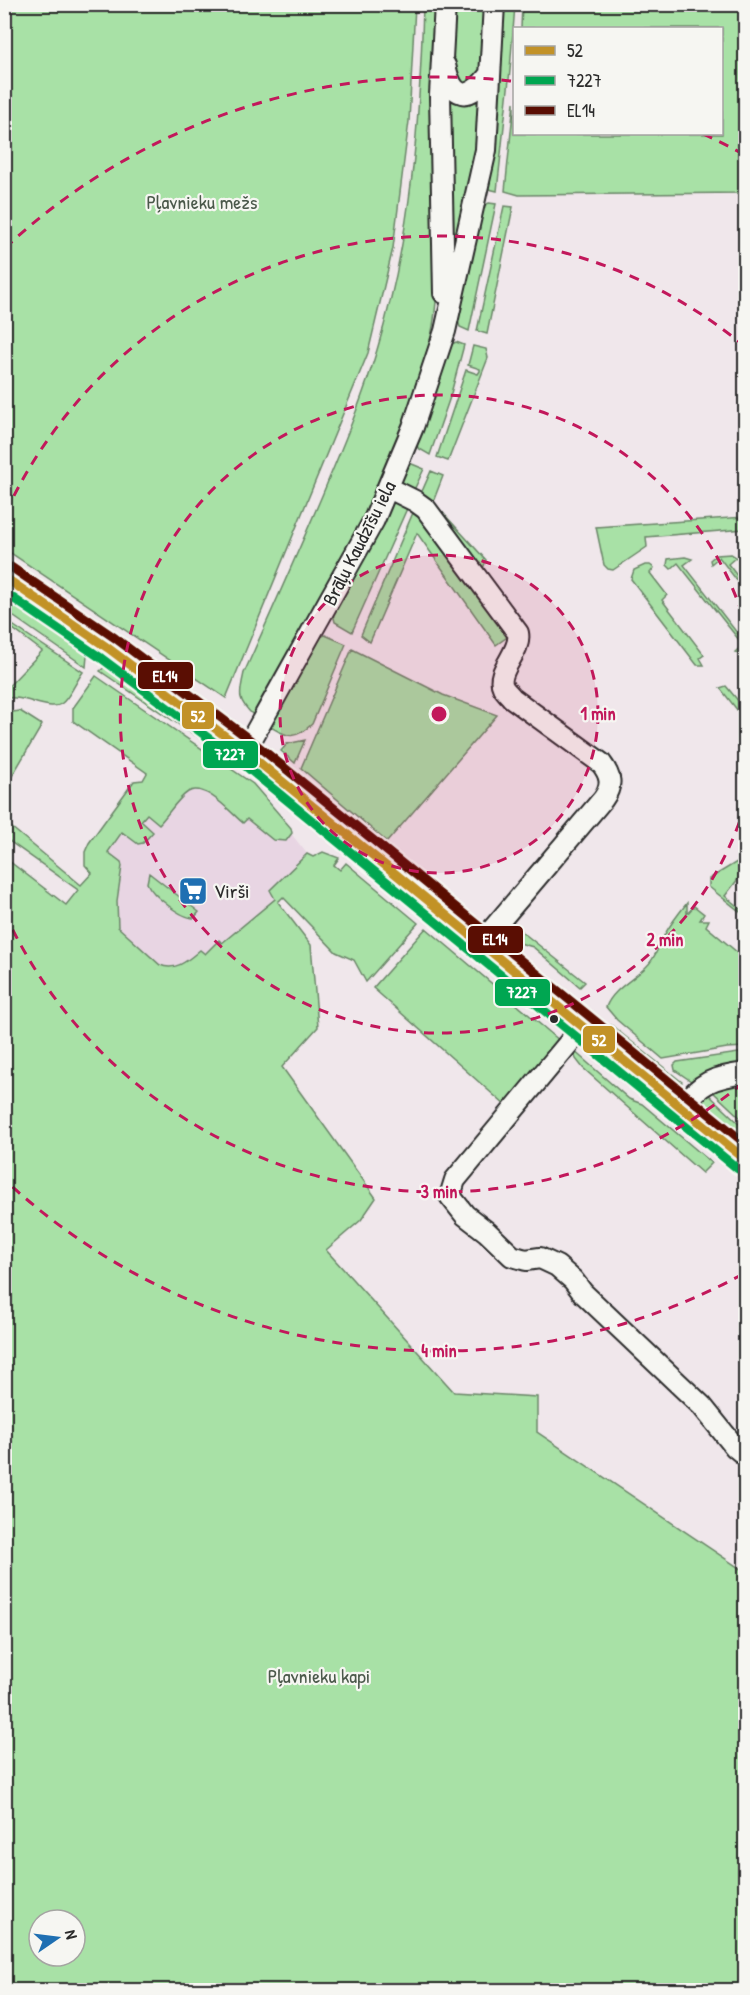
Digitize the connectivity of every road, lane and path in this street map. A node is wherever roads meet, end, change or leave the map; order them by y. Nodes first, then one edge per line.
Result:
1 (446, 4) edge
2 (494, 4) edge
3 (443, 59) junction
4 (490, 74) junction
5 (445, 323) junction
6 (389, 488) junction
7 (4, 577) edge
8 (245, 751) junction
9 (481, 943) junction
10 (583, 1026) junction
11 (746, 1073) edge
12 (682, 1108) junction
13 (746, 1160) edge
14 (746, 1456) edge

1 - 3 street, Brāļu Kaudzīšu iela
2 - 4 street, Brāļu Kaudzīšu iela
3 - 4 street
3 - 5 street, Brāļu Kaudzīšu iela
4 - 5 street, Brāļu Kaudzīšu iela
5 - 6 street, Brāļu Kaudzīšu iela
6 - 8 street, Brāļu Kaudzīšu iela
6 - 9 street
7 - 8 main road
8 - 9 main road
9 - 10 main road
10 - 12 main road
10 - 14 street
11 - 12 street
12 - 13 main road

